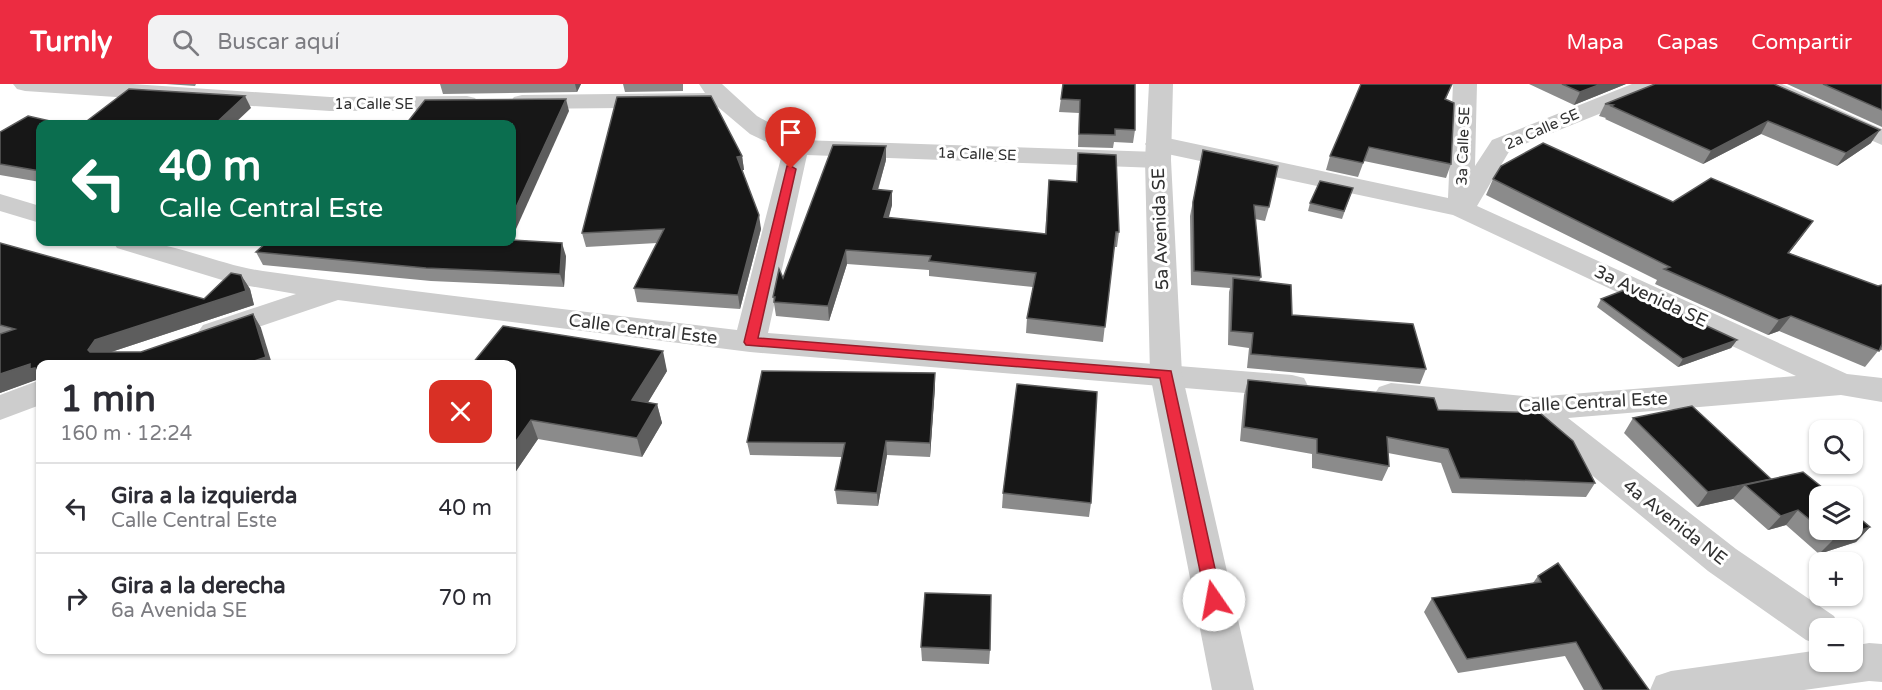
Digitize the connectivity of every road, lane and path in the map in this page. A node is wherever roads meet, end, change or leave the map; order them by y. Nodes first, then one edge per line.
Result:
1 (25, 84) edge
2 (1161, 84) edge
3 (1465, 84) edge
4 (1653, 84) edge
5 (1763, 84) edge
6 (717, 92) edge
7 (292, 93) edge
8 (1882, 138) edge
9 (796, 147) junction
10 (1158, 152) junction
11 (0, 202) edge
12 (1461, 209) junction
13 (36, 214) edge
14 (140, 246) edge
15 (338, 291) junction
16 (183, 342) edge
17 (750, 342) junction
18 (1166, 374) junction
19 (1841, 384) junction
20 (1320, 389) edge
21 (1882, 390) edge
22 (1356, 392) edge
23 (36, 394) edge
24 (0, 408) edge
25 (1534, 409) junction
26 (1809, 620) edge
27 (1871, 662) edge
28 (1233, 690) edge
29 (1671, 690) edge

1 - 7 street, 1a Calle SE
2 - 10 street, 5a Avenida SE
3 - 12 street, 3a Calle SE
4 - 12 street, 2a Calle SE
5 - 8 street
6 - 7 street, 1a Calle SE
6 - 9 street, 1a Calle SE
9 - 10 street, 1a Calle SE
9 - 17 street
10 - 12 street, 1a Calle SE
10 - 18 street, 5a Avenida SE
11 - 13 street
12 - 19 street, 3a Avenida SE
14 - 15 street, Calle Central Este
15 - 16 street
15 - 17 street, Calle Central Este
17 - 18 street, Calle Central Este
18 - 20 street, Calle Central Este
18 - 28 street, 5a Avenida SE
19 - 21 street, Calle Central Este
19 - 25 street, Calle Central Este
22 - 25 street, Calle Central Este
23 - 24 street
25 - 26 street, 4a Avenida NE
27 - 29 street

